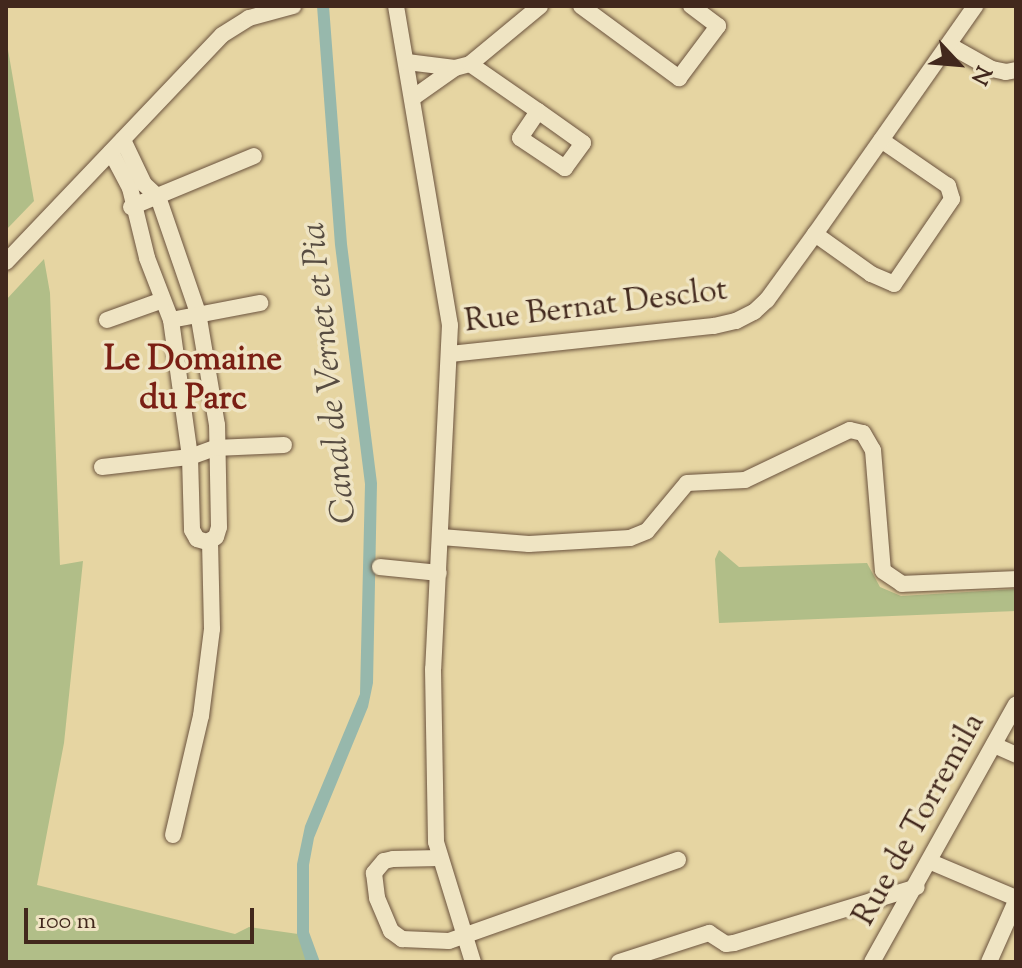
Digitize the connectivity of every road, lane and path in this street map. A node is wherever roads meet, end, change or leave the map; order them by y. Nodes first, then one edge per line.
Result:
1 (293, 6) edge
2 (396, 6) edge
3 (540, 6) edge
4 (581, 6) edge
5 (691, 6) edge
6 (975, 6) edge
7 (949, 45) junction
8 (407, 62) junction
9 (462, 66) junction
10 (1016, 70) edge
11 (414, 97) junction
12 (538, 111) dead end
13 (881, 140) junction
14 (117, 146) junction
15 (254, 156) dead end
16 (158, 197) junction
17 (131, 207) junction
18 (815, 234) junction
19 (6, 262) edge
20 (163, 300) junction
21 (260, 303) dead end
22 (198, 313) junction
23 (107, 320) dead end
24 (171, 320) junction
25 (450, 354) junction
26 (284, 445) dead end
27 (215, 448) junction
28 (190, 457) junction
29 (102, 467) dead end
30 (441, 537) junction
31 (210, 541) junction
32 (380, 567) dead end
33 (439, 573) junction
34 (1016, 579) edge
35 (1016, 704) edge
36 (994, 745) junction
37 (1016, 755) edge
38 (173, 835) dead end
39 (440, 858) junction
40 (678, 860) dead end
41 (931, 862) junction
42 (917, 887) junction
43 (1016, 900) edge
44 (463, 935) junction
45 (473, 962) edge
46 (619, 962) edge
47 (872, 962) edge
48 (989, 962) edge

1 - 14 street
2 - 8 street
3 - 9 street
4 - 5 street
6 - 7 street, Rue Bernat Desclot
7 - 10 street
7 - 13 street, Rue Bernat Desclot
8 - 9 street
8 - 11 street
9 - 11 street
9 - 12 street
11 - 25 street
13 - 18 street, Rue Bernat Desclot
13 - 18 street
14 - 16 street
14 - 17 street
14 - 19 street
15 - 16 street
16 - 17 street
16 - 22 street
17 - 20 street
18 - 25 street, Rue Bernat Desclot
20 - 23 street
20 - 24 street
21 - 22 street
22 - 24 street
22 - 27 street
24 - 28 street
25 - 30 street
26 - 27 street
27 - 28 street
27 - 31 street
28 - 29 street
28 - 31 street
30 - 33 street
30 - 34 street
31 - 38 street
32 - 33 street
33 - 39 street
35 - 36 street, Rue de Torremila
36 - 37 street
36 - 41 street, Rue de Torremila
39 - 44 street
39 - 44 street
40 - 44 street
41 - 42 street, Rue de Torremila
41 - 43 street
42 - 46 street
42 - 47 street, Rue de Torremila
43 - 48 street
44 - 45 street

